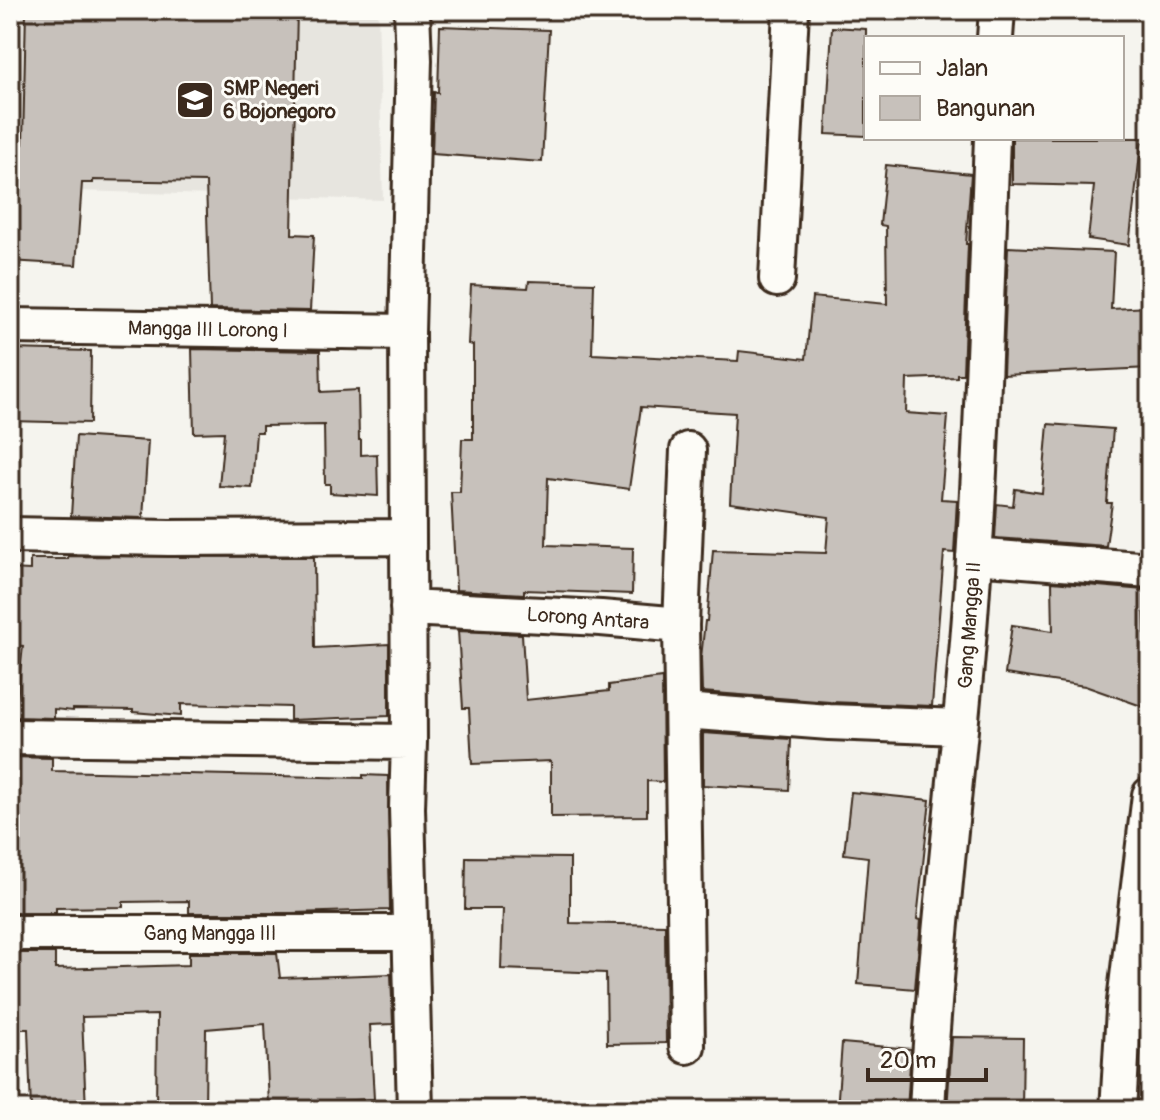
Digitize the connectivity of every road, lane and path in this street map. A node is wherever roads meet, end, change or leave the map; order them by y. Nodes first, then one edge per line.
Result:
1 (412, 10) edge
2 (791, 10) edge
3 (997, 10) edge
4 (995, 36) edge
5 (992, 140) edge
6 (777, 279) dead end
7 (10, 326) edge
8 (407, 332) junction
9 (688, 450) dead end
10 (10, 535) edge
11 (407, 537) junction
12 (974, 556) junction
13 (1150, 570) edge
14 (408, 608) junction
15 (681, 625) junction
16 (683, 711) junction
17 (960, 727) junction
18 (10, 737) edge
19 (409, 742) junction
20 (1150, 795) edge
21 (10, 933) edge
22 (410, 933) junction
23 (687, 1046) dead end
24 (415, 1110) edge
25 (927, 1110) edge
26 (1118, 1110) edge

1 - 8 street
2 - 6 street
3 - 4 street
5 - 12 street, Gang Mangga II
7 - 8 street, Mangga III Lorong I
8 - 11 street
9 - 15 street
10 - 11 street
11 - 14 street
12 - 13 street
12 - 17 street, Gang Mangga II
14 - 15 street, Lorong Antara
14 - 19 street
15 - 16 street
16 - 17 street
16 - 23 street
17 - 25 street, Gang Mangga II
18 - 19 street
19 - 22 street
20 - 26 street
21 - 22 street, Gang Mangga III
22 - 24 street

